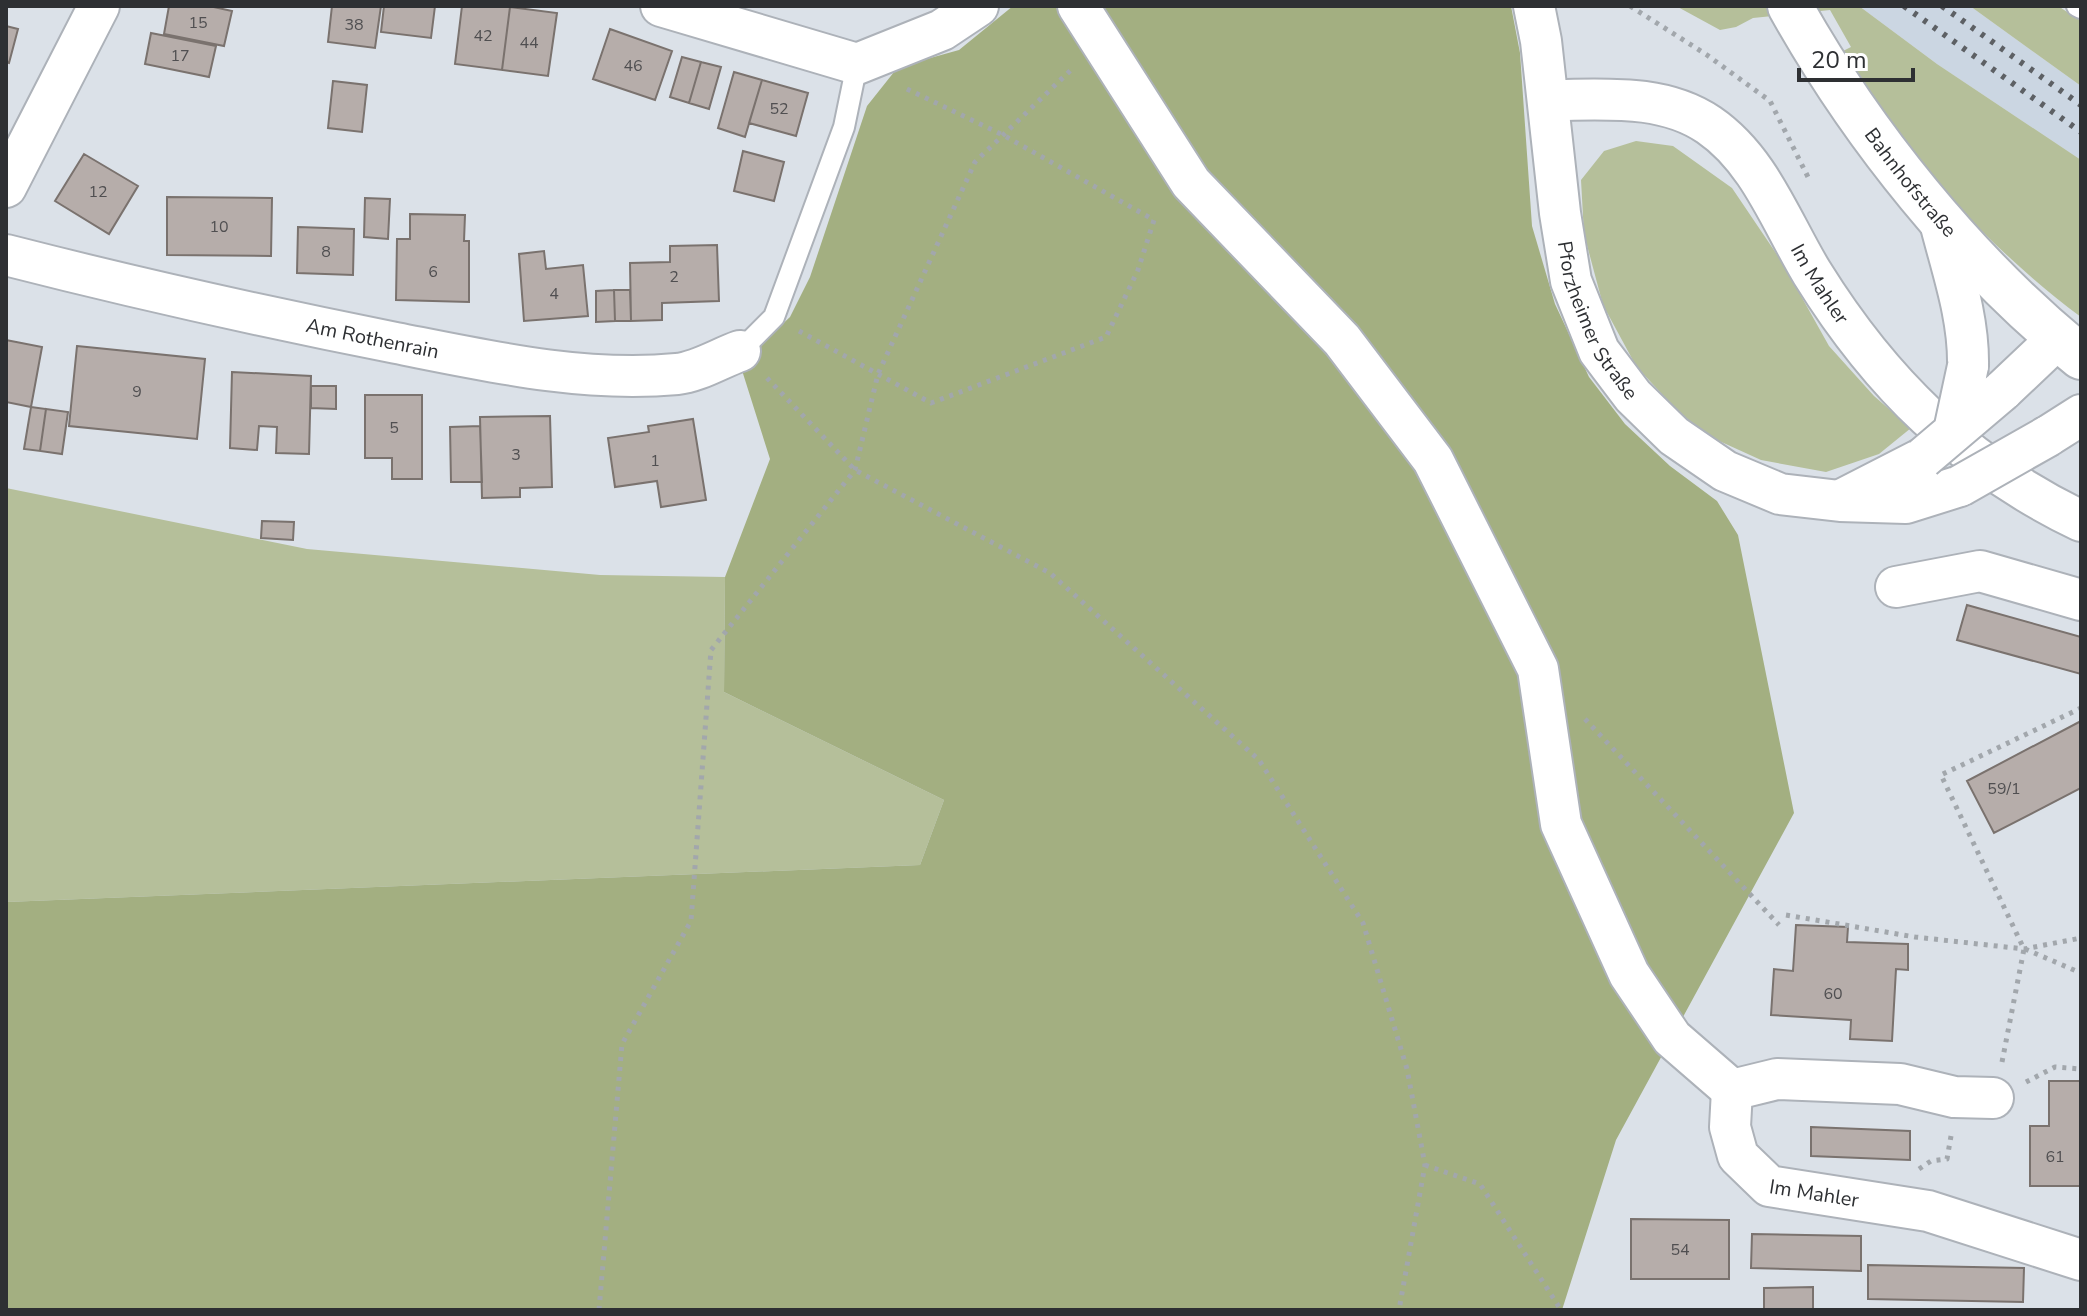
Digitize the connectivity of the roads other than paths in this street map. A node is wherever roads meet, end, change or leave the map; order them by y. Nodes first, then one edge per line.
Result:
1 (99, 6) edge
2 (661, 6) edge
3 (978, 6) edge
4 (1078, 6) edge
5 (1534, 6) edge
6 (1798, 21) edge
7 (857, 64) junction
8 (1549, 100) junction
9 (6, 187) edge
10 (1939, 218) junction
11 (6, 255) edge
12 (2069, 347) edge
13 (740, 351) joint
14 (2065, 426) edge
15 (1954, 431) junction
16 (1840, 501) junction
17 (2081, 521) edge
18 (1896, 587) dead end
19 (2081, 600) edge
20 (1732, 1090) junction
21 (1993, 1098) road end
22 (2081, 1260) edge

1 - 9 street
2 - 7 street
3 - 7 street
4 - 20 street
5 - 8 street, Pforzheimer Straße
6 - 10 main road, Bahnhofstraße
7 - 13 lane
8 - 16 street, Pforzheimer Straße
8 - 17 street, Im Mahler
10 - 12 main road, Bahnhofstraße
10 - 15 street, bridge
11 - 13 street, Am Rothenrain
12 - 15 street, bridge
14 - 16 street, Pforzheimer Straße, bridge
15 - 16 street, bridge
18 - 19 street
20 - 21 street
20 - 22 street, Im Mahler

